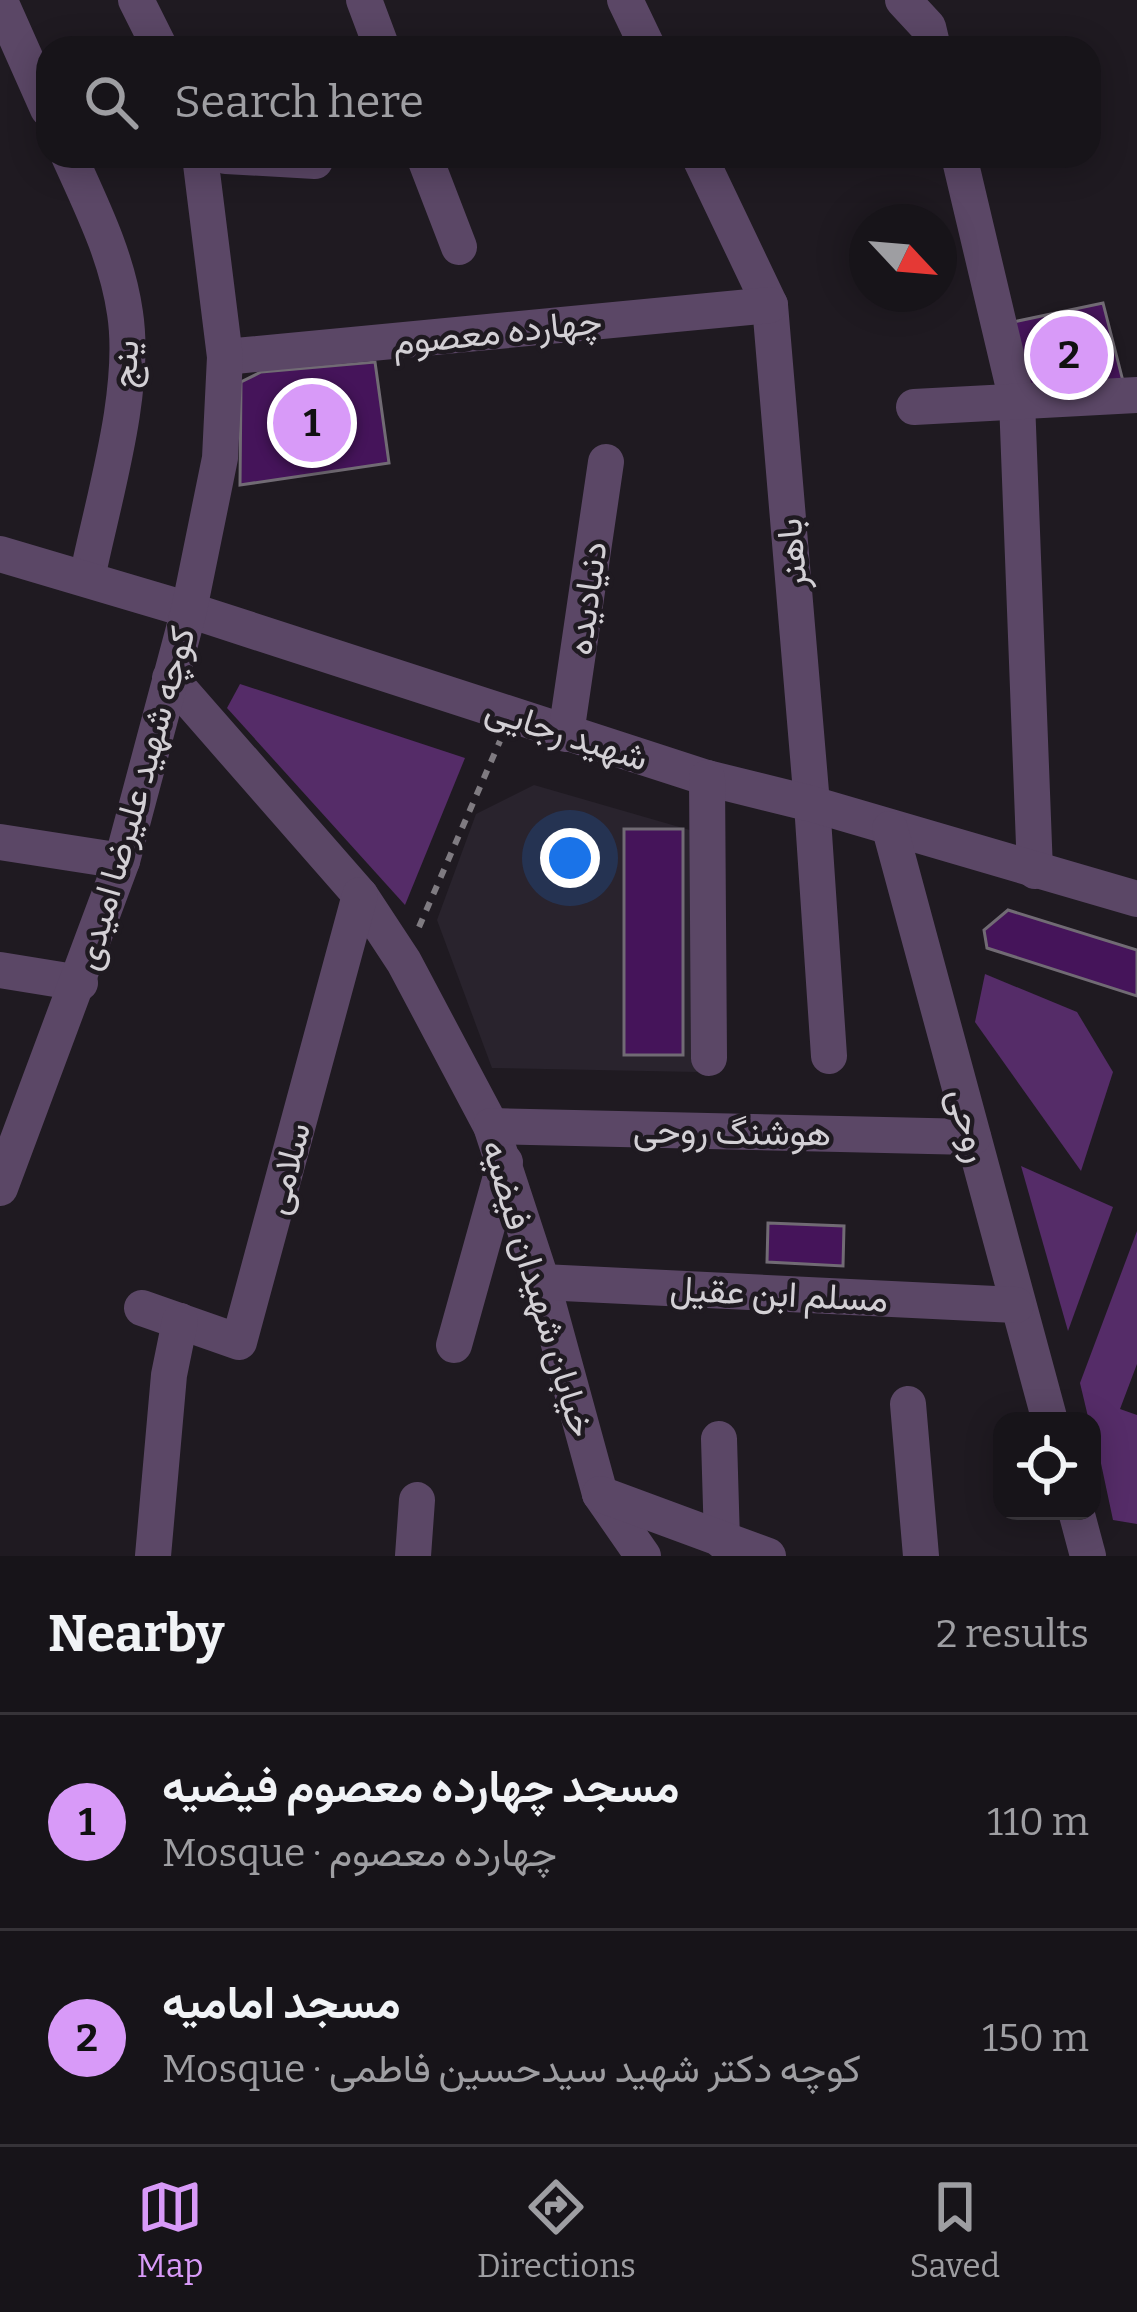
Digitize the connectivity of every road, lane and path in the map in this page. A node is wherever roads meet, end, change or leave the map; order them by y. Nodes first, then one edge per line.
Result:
1 (136, 0) edge
2 (364, 0) edge
3 (625, 0) edge
4 (903, 0) edge
5 (0, 1) edge
6 (154, 36) edge
7 (378, 36) edge
8 (642, 36) edge
9 (930, 36) edge
10 (36, 82) edge
11 (74, 168) edge
12 (201, 168) edge
13 (429, 168) edge
14 (705, 168) edge
15 (962, 168) edge
16 (459, 248) dead end
17 (770, 304) junction
18 (225, 358) junction
19 (1137, 395) edge
20 (1017, 401) junction
21 (914, 407) dead end
22 (606, 462) dead end
23 (0, 554) edge
24 (87, 578) junction
25 (189, 610) junction
26 (170, 678) junction
27 (511, 715) junction
28 (566, 734) junction
29 (707, 778) junction
30 (812, 804) junction
31 (890, 829) junction
32 (0, 842) edge
33 (122, 861) junction
34 (1035, 871) junction
35 (360, 896) junction
36 (1137, 899) edge
37 (404, 962) junction
38 (0, 970) edge
39 (80, 983) junction
40 (830, 1056) dead end
41 (709, 1058) dead end
42 (491, 1126) junction
43 (973, 1137) junction
44 (505, 1162) junction
45 (0, 1188) edge
46 (542, 1282) junction
47 (1016, 1305) junction
48 (142, 1308) dead end
49 (180, 1321) junction
50 (454, 1345) dead end
51 (908, 1403) dead end
52 (1047, 1412) edge
53 (719, 1439) dead end
54 (600, 1494) junction
55 (417, 1500) dead end
56 (1078, 1520) edge
57 (722, 1541) junction
58 (153, 1556) edge
59 (413, 1556) edge
60 (643, 1556) edge
61 (768, 1556) edge
62 (921, 1556) edge
63 (1088, 1556) edge

1 - 6 street
2 - 7 street
3 - 8 street
4 - 9 street
5 - 10 street
11 - 24 street, ینج
12 - 18 street, کوچه شهید علیرضا امیدی
13 - 16 street
14 - 17 street
15 - 20 street
17 - 18 street, چهارده معصوم
17 - 30 street, باهنر
18 - 25 street, کوچه شهید علیرضا امیدی
19 - 20 street
20 - 21 street
20 - 34 street
22 - 28 street, دنیادیده
23 - 24 street, شهید رجایی
24 - 25 street, شهید رجایی
25 - 26 street, کوچه شهید علیرضا امیدی
25 - 27 street, شهید رجایی
26 - 33 street, کوچه شهید علیرضا امیدی
26 - 35 street, خیابان شهیدان فیضیه
27 - 28 street, شهید رجایی
27 - 37 path
28 - 29 street, شهید رجایی
29 - 30 street, شهید رجایی
29 - 41 street
30 - 31 street, شهید رجایی
30 - 40 street, باهنر
31 - 34 street, شهید رجایی
31 - 43 street, روحی
32 - 33 street
33 - 39 street, کوچه شهید علیرضا امیدی
34 - 36 street, شهید رجایی
35 - 37 street, خیابان شهیدان فیضیه
35 - 49 street, سلامی
37 - 42 street, خیابان شهیدان فیضیه
38 - 39 street
39 - 45 street, کوچه شهید علیرضا امیدی
42 - 43 street, هوشنگ روحی
42 - 44 street, خیابان شهیدان فیضیه
43 - 47 street, روحی
44 - 46 street, خیابان شهیدان فیضیه
44 - 50 street
46 - 47 street, مسلم ابن عقیل
46 - 54 street, خیابان شهیدان فیضیه
47 - 52 street, روحی
48 - 49 street, سلامی
49 - 58 street
51 - 62 street
53 - 57 street
54 - 57 street
54 - 60 street, خیابان شهیدان فیضیه
55 - 59 street
56 - 63 street
57 - 61 street

